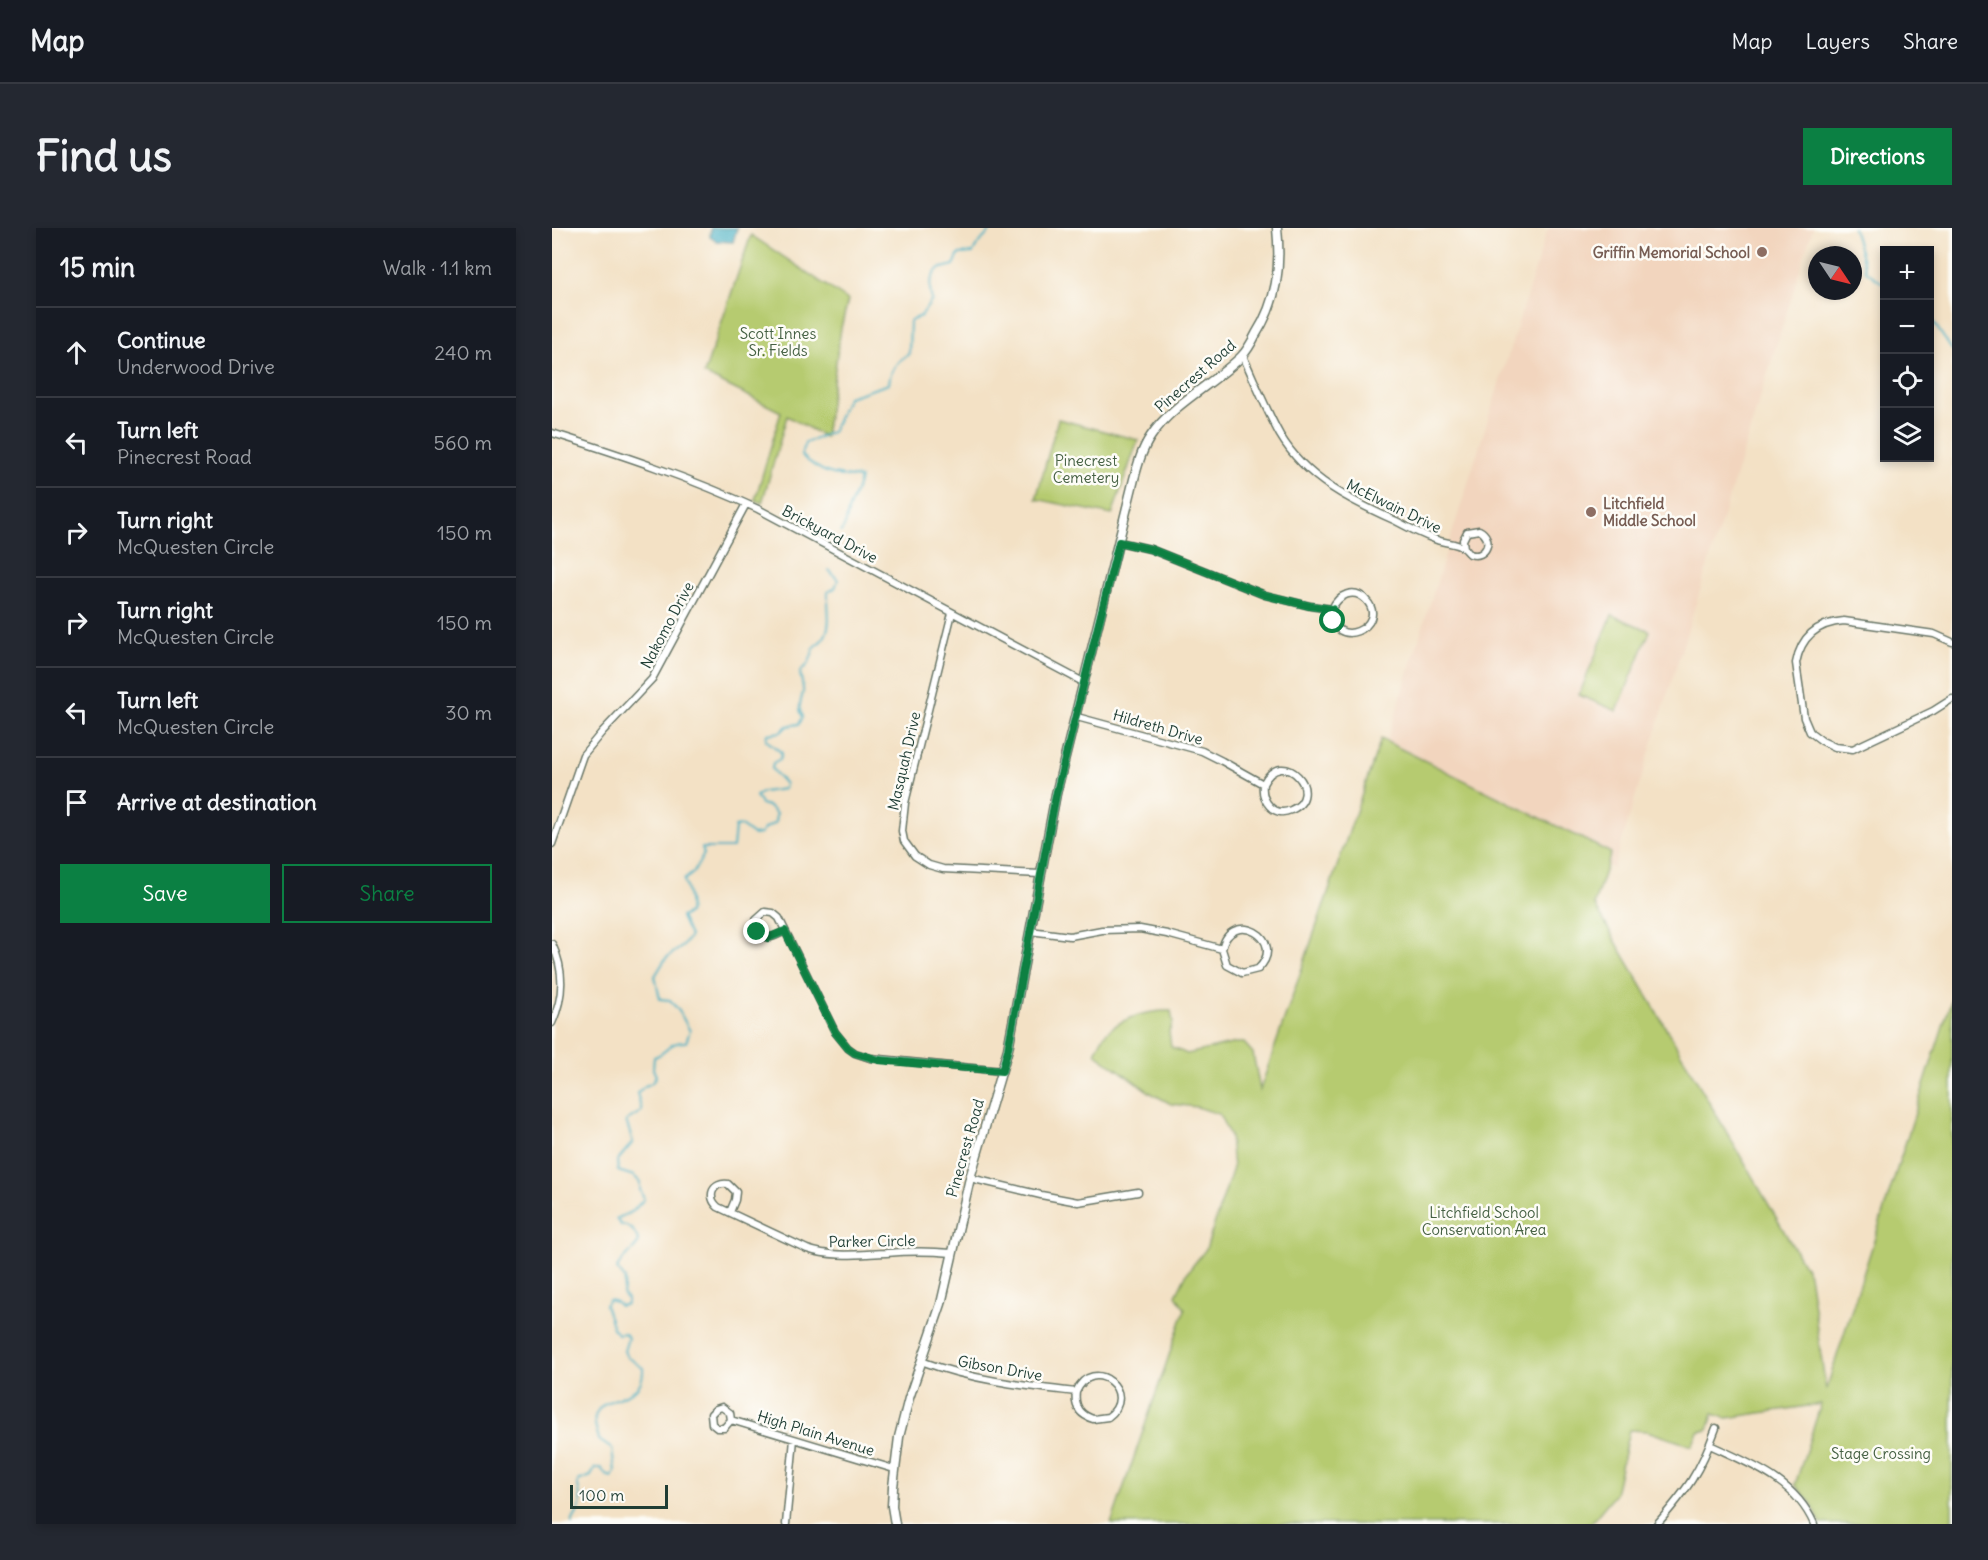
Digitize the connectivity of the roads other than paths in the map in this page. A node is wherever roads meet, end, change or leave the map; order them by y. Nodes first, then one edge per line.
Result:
1 (1277, 228) edge
2 (1243, 356) junction
3 (552, 433) edge
4 (746, 504) junction
5 (1119, 542) junction
6 (1464, 548) junction
7 (1332, 609) junction
8 (952, 613) junction
9 (1952, 642) edge
10 (1085, 683) junction
11 (1952, 699) edge
12 (1077, 717) junction
13 (1263, 784) junction
14 (552, 844) edge
15 (1040, 874) junction
16 (785, 931) junction
17 (1030, 931) junction
18 (552, 944) edge
19 (1222, 949) junction
20 (552, 1023) edge
21 (1002, 1071) junction
22 (970, 1179) junction
23 (1137, 1192) dead end
24 (730, 1212) junction
25 (952, 1253) junction
26 (921, 1361) junction
27 (1076, 1392) junction
28 (731, 1420) dead end
29 (1716, 1428) dead end
30 (794, 1439) junction
31 (1710, 1445) junction
32 (894, 1469) junction
33 (786, 1524) edge
34 (895, 1524) edge
35 (1657, 1524) edge
36 (1814, 1524) edge

1 - 2 street, Pinecrest Road
2 - 5 street, Pinecrest Road
2 - 6 street, McElwain Drive
3 - 4 street, Brickyard Drive
4 - 8 street, Brickyard Drive
4 - 14 street, Nakomo Drive
5 - 7 street
5 - 10 street, Pinecrest Road
6 - 6 street, McElwain Drive
7 - 7 street
8 - 10 street, Brickyard Drive
8 - 15 street, Masquah Drive
9 - 11 street
10 - 12 street, Pinecrest Road
12 - 13 street, Hildreth Drive
12 - 15 street, Pinecrest Road
13 - 13 street
15 - 17 street, Pinecrest Road
16 - 16 street
16 - 21 street
17 - 19 street
17 - 21 street, Pinecrest Road
18 - 20 street
19 - 19 street
21 - 22 street, Pinecrest Road
22 - 23 street
22 - 25 street, Pinecrest Road
24 - 24 street, Parker Circle
24 - 25 street, Parker Circle
25 - 26 street, Pinecrest Road
26 - 27 street, Gibson Drive
26 - 32 street, Pinecrest Road
27 - 27 street
28 - 30 street, High Plain Avenue
29 - 31 street
30 - 32 street, High Plain Avenue
30 - 33 street
31 - 35 street
31 - 36 street
32 - 34 street, Pinecrest Road

